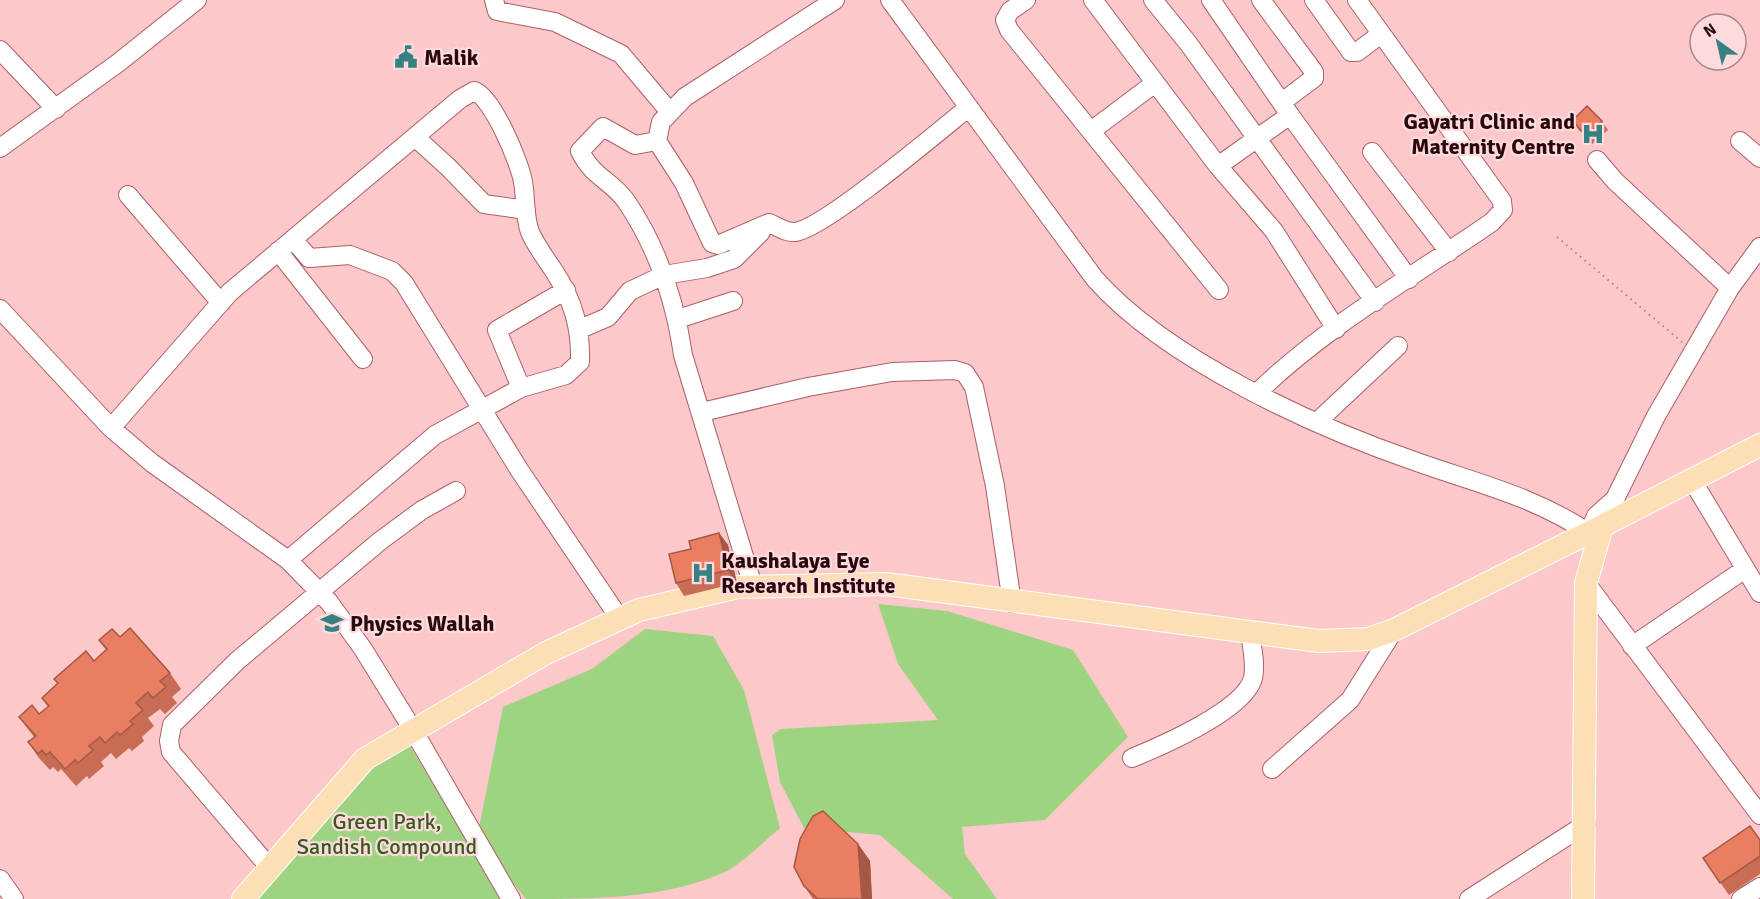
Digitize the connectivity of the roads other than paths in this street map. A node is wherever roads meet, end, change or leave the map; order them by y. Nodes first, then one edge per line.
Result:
1 (197, 0) edge
2 (494, 0) edge
3 (835, 0) edge
4 (1026, 0) edge
5 (1093, 0) edge
6 (1153, 0) edge
7 (1211, 0) edge
8 (1261, 0) edge
9 (1314, 0) edge
10 (1357, 0) edge
11 (898, 3) edge
12 (1381, 34) junction
13 (0, 50) edge
14 (1155, 83) junction
15 (969, 107) junction
16 (1286, 108) junction
17 (56, 109) junction
18 (669, 111) junction
19 (1091, 131) junction
20 (415, 137) junction
21 (1256, 139) junction
22 (657, 141) junction
23 (1740, 141) dead end
24 (0, 148) edge
25 (1372, 152) dead end
26 (1760, 158) edge
27 (1597, 160) dead end
28 (1218, 166) junction
29 (128, 195) dead end
30 (526, 210) junction
31 (769, 224) junction
32 (293, 239) junction
33 (1760, 247) edge
34 (278, 252) junction
35 (1449, 252) junction
36 (664, 275) junction
37 (1409, 279) junction
38 (1730, 288) junction
39 (566, 290) junction
40 (1219, 290) dead end
41 (732, 301) dead end
42 (1375, 302) junction
43 (221, 303) junction
44 (0, 309) edge
45 (678, 319) junction
46 (1336, 329) junction
47 (578, 330) junction
48 (1398, 346) dead end
49 (363, 359) dead end
50 (521, 388) junction
51 (1257, 392) junction
52 (481, 409) junction
53 (702, 412) junction
54 (1317, 421) junction
55 (111, 428) junction
56 (1760, 445) edge
57 (1692, 480) junction
58 (456, 491) dead end
59 (1595, 530) junction
60 (288, 561) junction
61 (1745, 569) junction
62 (1586, 583) junction
63 (753, 586) junction
64 (319, 592) junction
65 (1760, 593) edge
66 (1012, 603) junction
67 (620, 619) junction
68 (1394, 630) junction
69 (1250, 633) junction
70 (1632, 646) junction
71 (413, 730) junction
72 (1132, 758) dead end
73 (1272, 769) dead end
74 (1760, 814) edge
75 (1586, 824) junction
76 (270, 868) junction
77 (0, 879) edge
78 (1760, 887) edge
79 (14, 899) edge
80 (243, 899) edge
81 (511, 899) edge
82 (1469, 899) edge
83 (1584, 899) edge
84 (1741, 899) edge

1 - 17 street
2 - 18 street
3 - 18 street
4 - 19 street
5 - 14 street
6 - 21 street
7 - 16 street
8 - 16 street
9 - 12 street
10 - 12 street
11 - 15 street
12 - 35 street
13 - 17 street
14 - 19 street
14 - 28 street
15 - 31 street
15 - 51 street
16 - 21 street
16 - 37 street
17 - 24 street
18 - 22 street
19 - 40 street
20 - 30 street
20 - 30 street
20 - 32 street
21 - 28 street
21 - 42 street
22 - 31 street
22 - 36 street
23 - 26 street
25 - 35 street
27 - 38 street
28 - 46 street
29 - 43 street
30 - 39 street
31 - 36 street
32 - 34 street
32 - 52 street
33 - 38 street
34 - 43 street
34 - 49 street
35 - 37 street
36 - 45 street
36 - 47 street
37 - 42 street
38 - 59 street
39 - 47 street
39 - 50 street
41 - 45 street
42 - 46 street
43 - 55 street
44 - 55 street
45 - 53 street
46 - 51 street
47 - 50 street
48 - 54 street
50 - 52 street
51 - 54 street
52 - 60 street
52 - 67 street
53 - 63 street
53 - 66 street
54 - 59 street
55 - 60 street
56 - 57 main road
57 - 59 main road
57 - 61 street
58 - 64 street
59 - 62 main road
59 - 68 main road
60 - 64 street
61 - 65 street
61 - 70 street
62 - 70 street
62 - 75 main road
63 - 66 main road
63 - 67 main road
64 - 71 street
64 - 76 street
66 - 69 main road
67 - 71 main road
68 - 69 main road
68 - 73 street
69 - 72 street
70 - 74 street
71 - 76 main road
71 - 81 street
75 - 82 street
75 - 83 main road
76 - 80 main road
77 - 79 street
78 - 84 street

